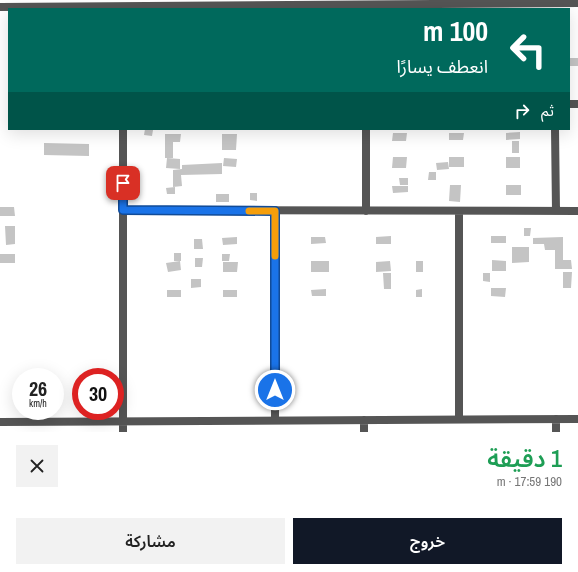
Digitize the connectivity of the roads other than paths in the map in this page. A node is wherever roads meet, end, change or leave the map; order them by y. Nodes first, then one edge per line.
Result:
1 (554, 4) edge
2 (578, 4) edge
3 (122, 5) edge
4 (365, 5) edge
5 (0, 7) edge
6 (122, 130) edge
7 (366, 130) edge
8 (555, 130) edge
9 (123, 210) junction
10 (275, 211) junction
11 (366, 211) junction
12 (459, 211) junction
13 (556, 211) junction
14 (578, 212) edge
15 (556, 419) junction
16 (578, 419) edge
17 (275, 420) junction
18 (364, 420) junction
19 (459, 420) junction
20 (123, 421) junction
21 (0, 422) edge
22 (123, 432) edge
23 (364, 432) edge
24 (556, 432) edge

1 - 2 street
1 - 4 street
3 - 4 street
3 - 5 street
6 - 9 street
7 - 11 street
8 - 13 street
9 - 10 street
9 - 20 street
10 - 11 street
10 - 17 street
11 - 12 street
12 - 13 street
12 - 19 street
13 - 14 street
15 - 16 street
15 - 19 street
15 - 24 street
17 - 18 street
17 - 20 street
18 - 19 street
18 - 23 street
20 - 21 street
20 - 22 street

